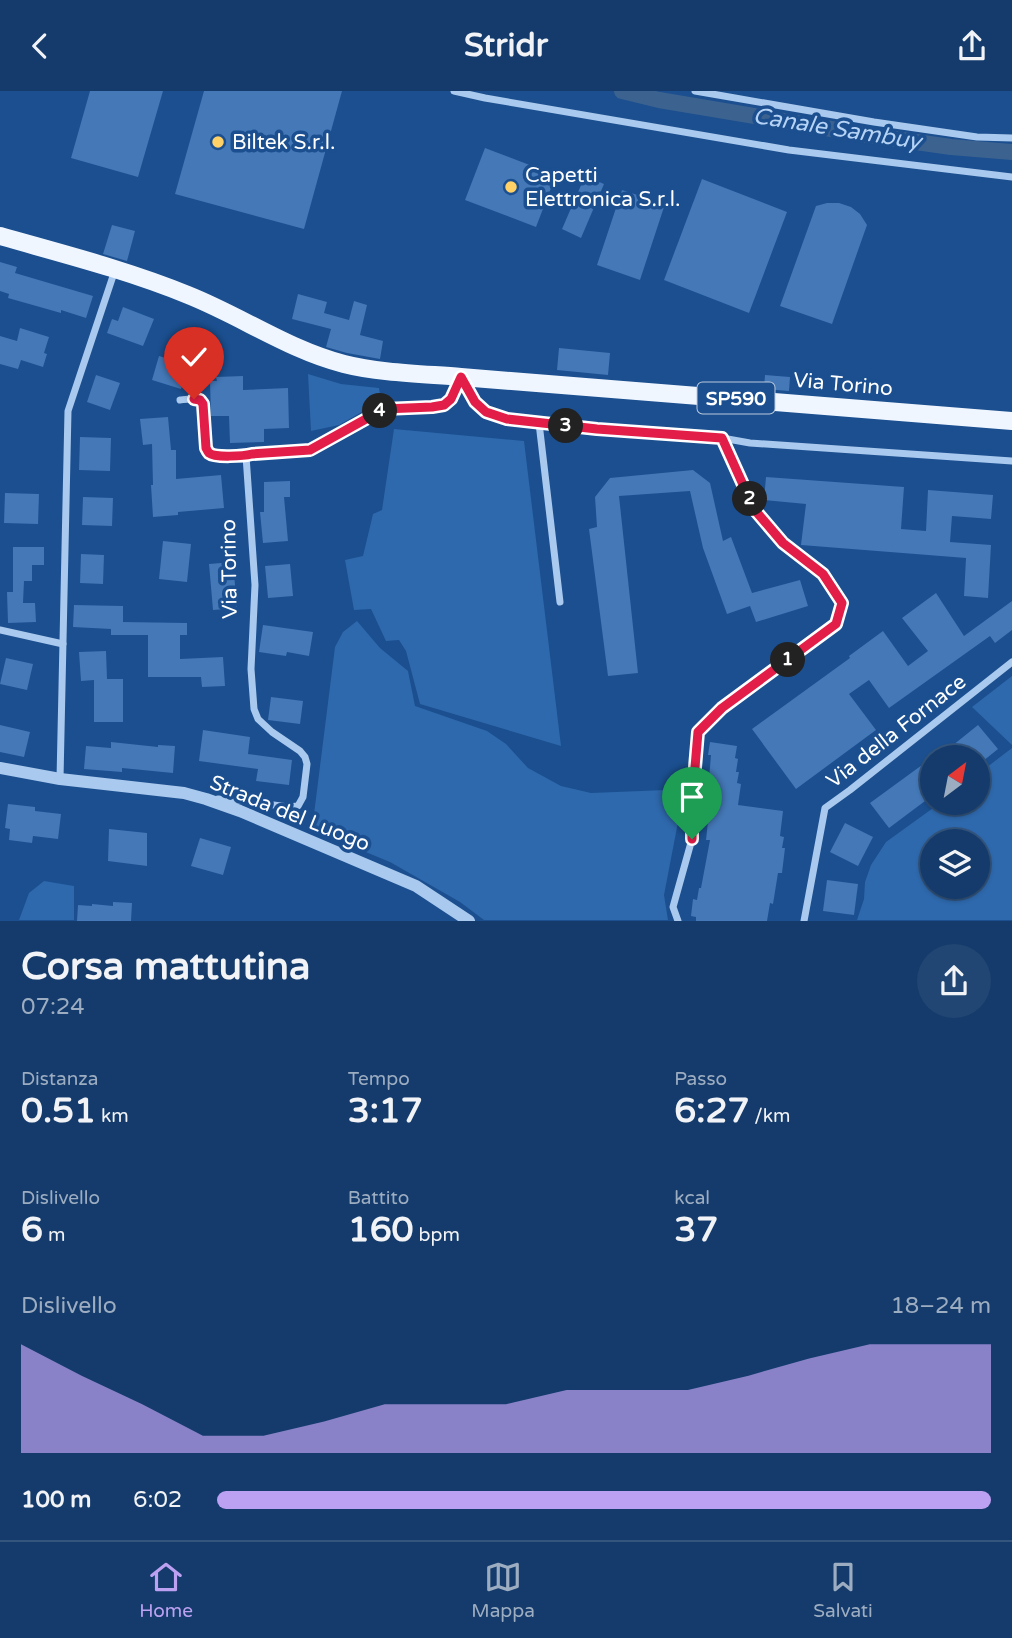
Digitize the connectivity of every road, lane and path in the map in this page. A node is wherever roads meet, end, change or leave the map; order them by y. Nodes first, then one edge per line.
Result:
1 (454, 91) edge
2 (695, 91) edge
3 (1012, 138) edge
4 (1012, 177) edge
5 (0, 236) edge
6 (116, 268) junction
7 (461, 377) junction
8 (180, 400) dead end
9 (1012, 421) edge
10 (540, 423) junction
11 (722, 438) junction
12 (246, 456) junction
13 (1012, 461) edge
14 (560, 602) dead end
15 (0, 630) edge
16 (63, 644) junction
17 (1012, 662) edge
18 (0, 768) edge
19 (60, 779) junction
20 (206, 799) junction
21 (469, 921) edge
22 (678, 921) edge
23 (804, 921) edge

1 - 4 street
2 - 3 street
5 - 6 main road, Via Torino / SP590
6 - 7 main road, Via Torino / SP590
6 - 16 street
7 - 9 main road, Via Torino / SP590
7 - 10 street
7 - 12 street
8 - 12 street
10 - 11 street
10 - 14 street
11 - 13 street
11 - 22 street
12 - 20 street, Via Torino
15 - 16 street
16 - 19 street
17 - 23 street, Via della Fornace
18 - 19 street, Strada del Luogo
19 - 20 street, Strada del Luogo
20 - 21 street, Strada del Luogo

